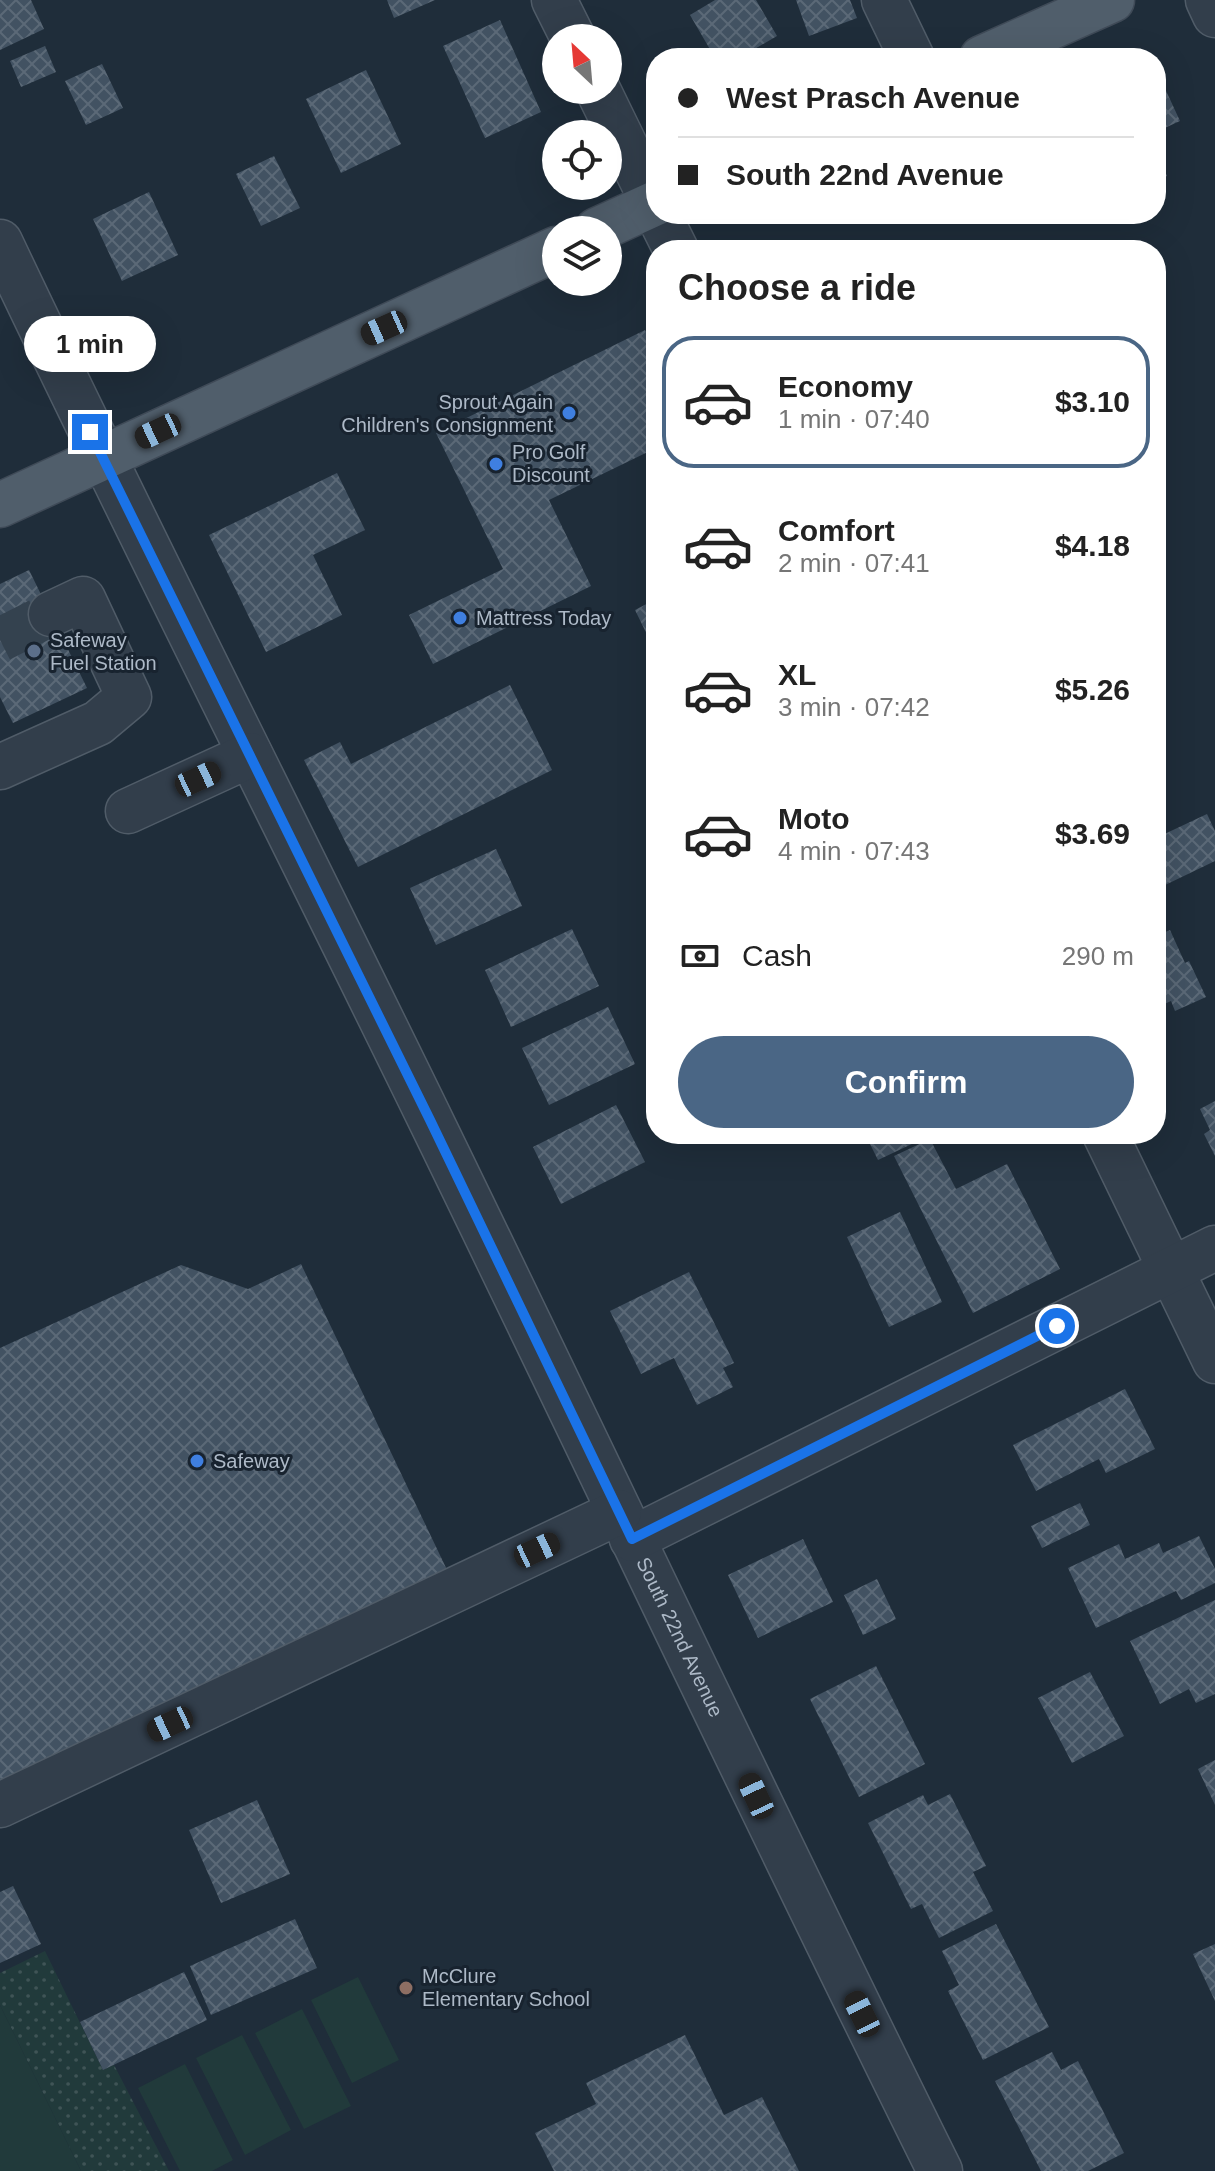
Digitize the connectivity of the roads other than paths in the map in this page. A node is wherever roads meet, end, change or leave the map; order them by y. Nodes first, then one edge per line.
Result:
1 (554, 0) edge
2 (884, 0) edge
3 (1112, 0) edge
4 (1208, 0) edge
5 (1215, 15) edge
6 (566, 24) edge
7 (907, 48) edge
8 (1004, 48) edge
9 (605, 104) edge
10 (646, 188) edge
11 (646, 212) edge
12 (622, 221) edge
13 (0, 242) edge
14 (542, 255) edge
15 (102, 457) junction
16 (0, 505) edge
17 (51, 614) tunnel mouth
18 (250, 755) junction
19 (0, 767) edge
20 (128, 811) dead end
21 (1110, 1144) edge
22 (1215, 1248) edge
23 (1170, 1269) junction
24 (1215, 1361) edge
25 (626, 1525) junction
26 (0, 1805) edge
27 (940, 2171) edge

1 - 6 street
2 - 7 street
3 - 8 main road
4 - 5 street
9 - 10 street
11 - 12 main road
13 - 15 street, South 22nd Avenue
14 - 15 main road
15 - 16 main road
15 - 18 street, South 22nd Avenue
17 - 19 street
18 - 20 street
18 - 25 street, South 22nd Avenue
21 - 23 street
22 - 23 street
23 - 24 street
23 - 25 street
25 - 26 street
25 - 27 street, South 22nd Avenue

